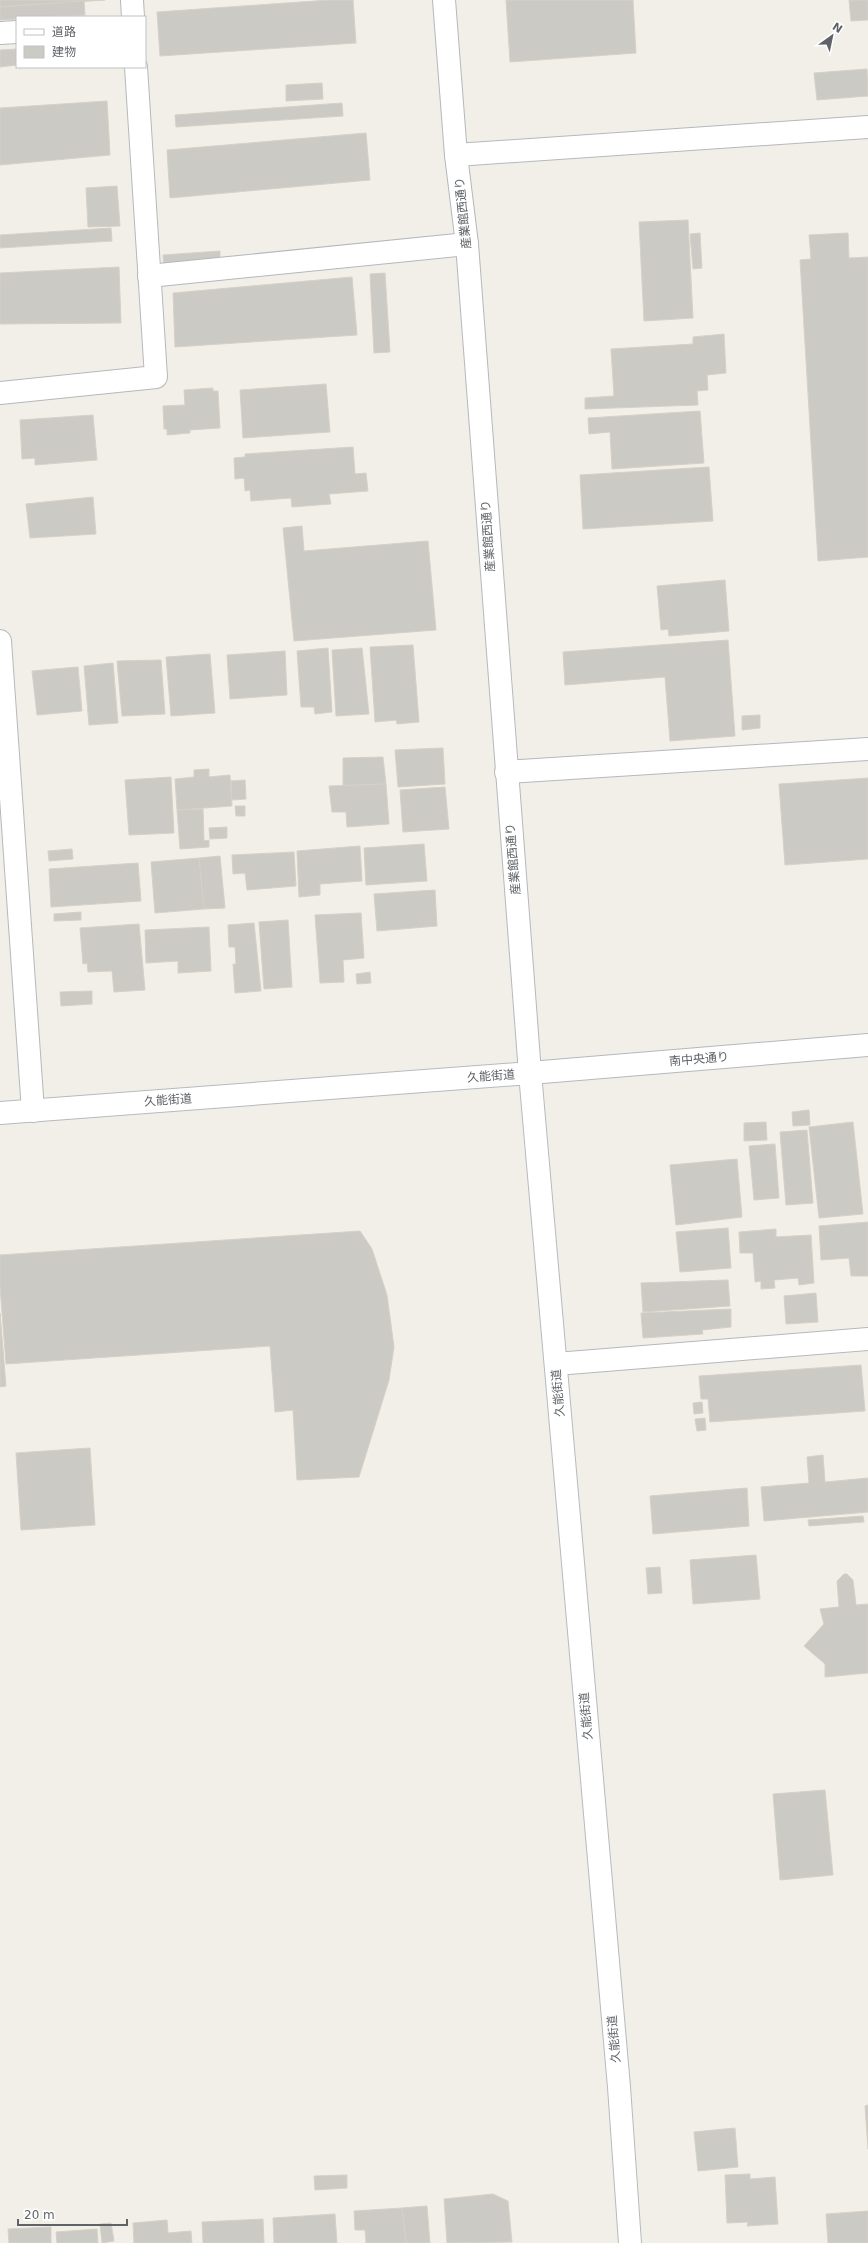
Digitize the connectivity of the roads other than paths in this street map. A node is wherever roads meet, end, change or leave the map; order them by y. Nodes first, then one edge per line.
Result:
1 (132, 0) edge
2 (444, 0) edge
3 (133, 16) edge
4 (16, 32) edge
5 (0, 33) edge
6 (136, 68) edge
7 (868, 127) edge
8 (456, 155) junction
9 (467, 244) junction
10 (149, 276) junction
11 (0, 393) edge
12 (0, 641) edge
13 (868, 749) edge
14 (506, 772) junction
15 (868, 1045) edge
16 (530, 1073) junction
17 (33, 1111) junction
18 (0, 1113) edge
19 (868, 1339) edge
20 (556, 1364) junction
21 (630, 2243) edge

1 - 3 street
2 - 8 street, 産業館西通り
4 - 5 street
6 - 10 street
7 - 8 street
8 - 9 street, 産業館西通り
9 - 10 street
9 - 14 street, 産業館西通り
10 - 11 street
12 - 17 street
13 - 14 street
14 - 16 street, 産業館西通り
15 - 16 street, 南中央通り
16 - 17 street, 久能街道
16 - 20 street, 久能街道
17 - 18 street, 久能街道
19 - 20 street
20 - 21 street, 久能街道

